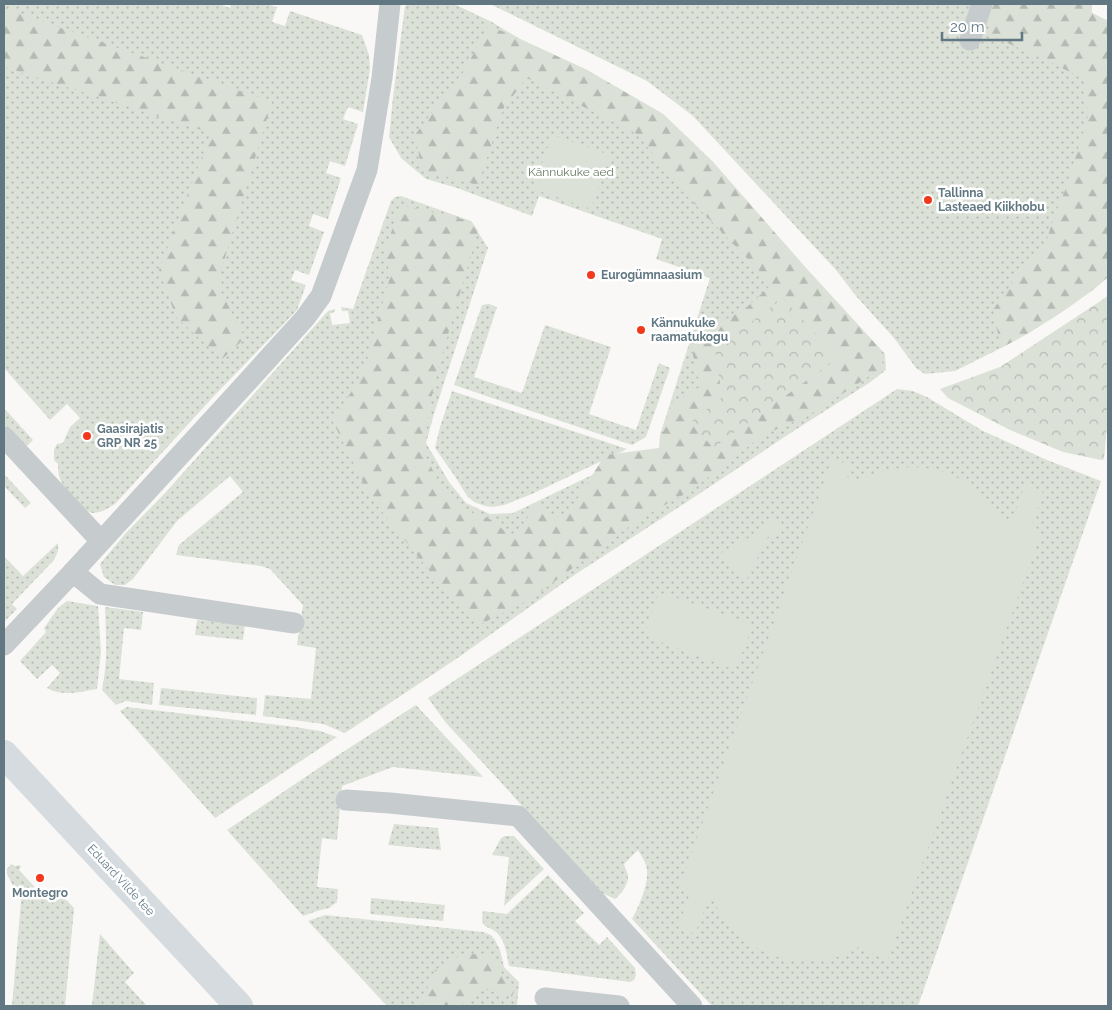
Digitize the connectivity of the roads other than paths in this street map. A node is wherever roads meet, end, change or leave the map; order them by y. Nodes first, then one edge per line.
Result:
1 (389, 4) edge
2 (982, 4) edge
3 (970, 40) dead end
4 (4, 437) edge
5 (101, 541) junction
6 (73, 572) junction
7 (294, 623) dead end
8 (4, 644) edge
9 (4, 754) edge
10 (346, 800) dead end
11 (546, 998) dead end
12 (239, 1006) edge
13 (619, 1006) edge
14 (692, 1006) edge

1 - 5 street
2 - 3 street
4 - 5 street
5 - 6 street
6 - 7 street
6 - 8 street
9 - 12 street, Eduard Vilde tee
10 - 14 street
11 - 13 street

